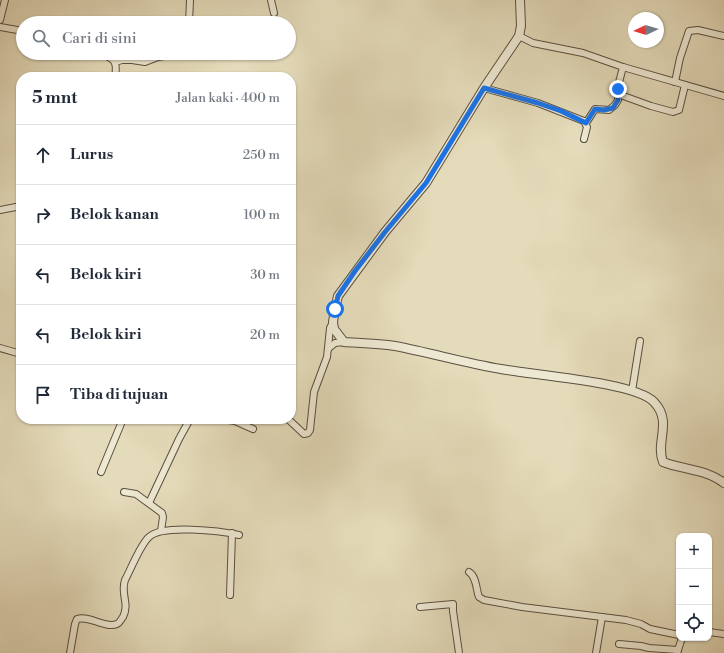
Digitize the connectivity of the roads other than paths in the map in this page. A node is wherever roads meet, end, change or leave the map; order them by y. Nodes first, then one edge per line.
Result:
1 (5, 0) edge
2 (190, 0) edge
3 (272, 0) edge
4 (520, 0) edge
5 (274, 14) dead end
6 (189, 16) edge
7 (0, 20) edge
8 (0, 27) edge
9 (16, 30) edge
10 (519, 36) junction
11 (724, 36) edge
12 (122, 60) edge
13 (132, 60) edge
14 (151, 60) edge
15 (115, 62) joint
16 (623, 68) junction
17 (116, 72) edge
18 (675, 82) junction
19 (685, 85) junction
20 (484, 88) junction
21 (618, 94) junction
22 (724, 96) edge
23 (586, 123) junction
24 (584, 139) dead end
25 (16, 207) edge
26 (0, 210) edge
27 (333, 322) junction
28 (344, 342) junction
29 (640, 342) dead end
30 (0, 348) edge
31 (329, 348) junction
32 (16, 353) edge
33 (632, 391) junction
34 (121, 424) edge
35 (187, 424) edge
36 (246, 424) edge
37 (293, 424) edge
38 (253, 429) dead end
39 (101, 472) dead end
40 (722, 481) edge
41 (124, 492) dead end
42 (149, 503) junction
43 (161, 531) junction
44 (232, 533) junction
45 (239, 535) dead end
46 (469, 572) dead end
47 (230, 595) dead end
48 (420, 607) dead end
49 (602, 617) junction
50 (712, 632) edge
51 (676, 634) edge
52 (724, 634) edge
53 (681, 641) edge
54 (619, 644) dead end
55 (677, 651) edge
56 (70, 653) edge
57 (459, 653) edge
58 (596, 653) edge

1 - 7 street
2 - 6 street
3 - 5 street
4 - 10 street
8 - 9 street
10 - 16 street
10 - 20 street
11 - 18 street
12 - 15 street
13 - 14 street
15 - 17 street
16 - 18 street
16 - 21 street
18 - 19 street
19 - 21 street
19 - 22 street
20 - 23 street
20 - 27 street
21 - 23 street
23 - 24 street
25 - 26 street
27 - 28 street
27 - 31 street
28 - 31 street
28 - 33 street
29 - 33 street
30 - 32 street
31 - 37 street
33 - 40 street
34 - 39 street
35 - 42 street
36 - 38 street
41 - 42 street
42 - 43 street
43 - 44 street
43 - 56 street
44 - 45 street
44 - 47 street
46 - 49 street
48 - 57 street
49 - 51 street
49 - 58 street
50 - 52 street
53 - 55 street
54 - 55 street

